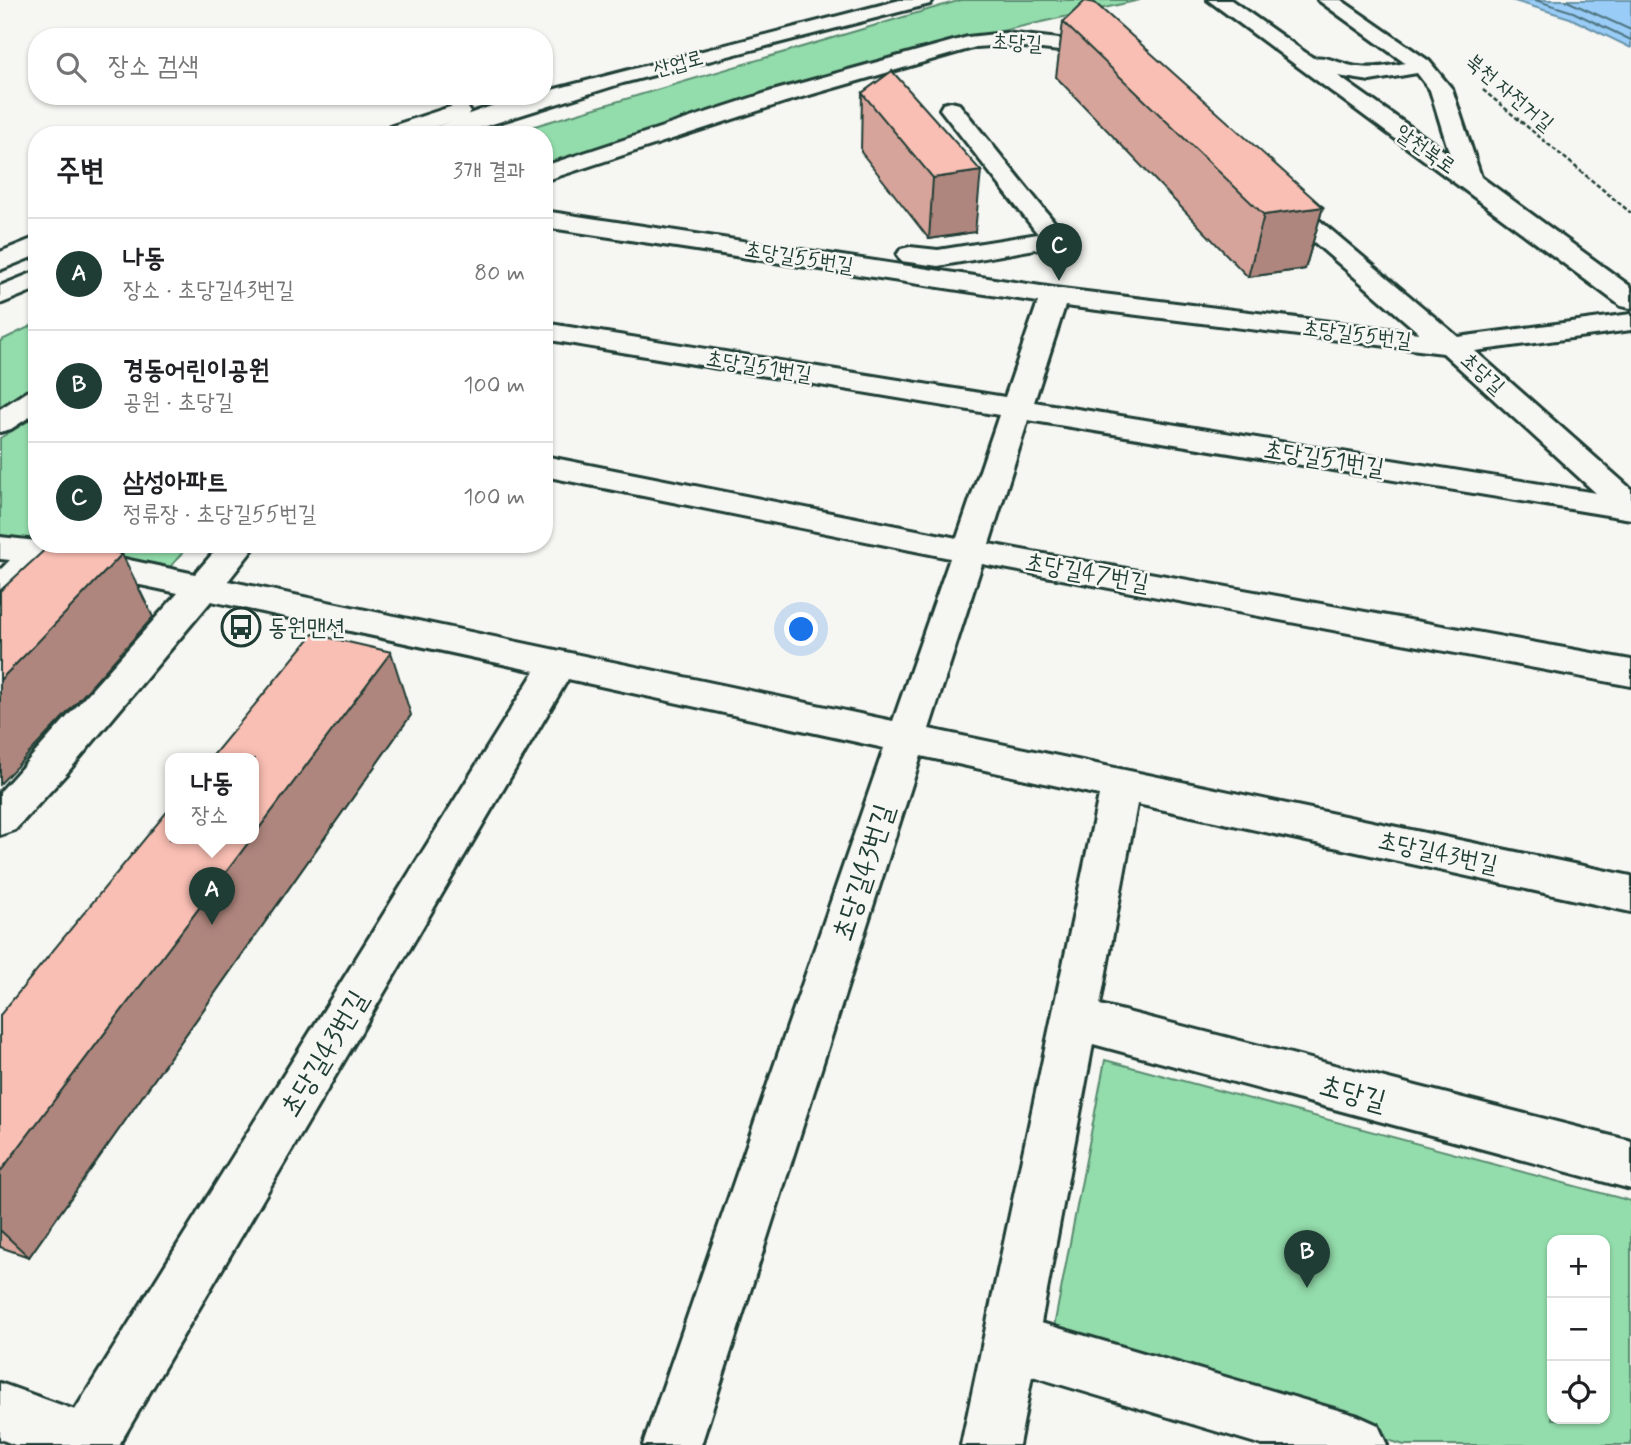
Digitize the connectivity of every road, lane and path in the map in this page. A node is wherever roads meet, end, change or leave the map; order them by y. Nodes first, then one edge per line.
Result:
1 (874, 0) edge
2 (923, 0) edge
3 (1218, 0) edge
4 (1328, 0) edge
5 (783, 17) dead end
6 (761, 29) junction
7 (1291, 53) junction
8 (1422, 65) junction
9 (1133, 68) edge
10 (553, 84) edge
11 (1477, 85) dead end
12 (1408, 89) dead end
13 (553, 97) edge
14 (1388, 99) dead end
15 (1362, 103) junction
16 (480, 105) edge
17 (529, 105) edge
18 (951, 109) dead end
19 (416, 126) edge
20 (463, 126) edge
21 (553, 171) edge
22 (1470, 180) junction
23 (1263, 185) edge
24 (1631, 213) edge
25 (553, 220) edge
26 (28, 249) edge
27 (0, 262) edge
28 (870, 268) junction
29 (28, 283) edge
30 (0, 296) edge
31 (1054, 296) junction
32 (1631, 300) edge
33 (28, 301) edge
34 (0, 314) edge
35 (1631, 322) edge
36 (553, 332) edge
37 (1452, 346) junction
38 (28, 404) edge
39 (1016, 408) junction
40 (0, 423) edge
41 (553, 468) edge
42 (1631, 508) edge
43 (0, 548) edge
44 (28, 551) edge
45 (969, 551) junction
46 (38, 553) edge
47 (44, 553) edge
48 (232, 553) edge
49 (202, 587) junction
50 (0, 590) edge
51 (558, 664) junction
52 (1631, 673) edge
53 (907, 738) junction
54 (1121, 785) junction
55 (0, 819) edge
56 (1631, 894) edge
57 (1075, 1019) junction
58 (1631, 1165) edge
59 (1011, 1342) junction
60 (0, 1411) edge
61 (88, 1444) edge
62 (672, 1445) edge
63 (990, 1445) edge
64 (1358, 1445) edge

1 - 6 street, 산업로
2 - 13 street, 산업로
3 - 7 street, 알천북로
4 - 8 street
5 - 6 street
6 - 10 street, 산업로
7 - 8 street
7 - 15 street, 알천북로
8 - 12 street
8 - 22 street
9 - 21 street, 초당길
11 - 24 path, 북천 자전거길
14 - 15 street
15 - 22 street, 알천북로
16 - 19 street
17 - 20 street, 산업로
18 - 28 street
22 - 32 street, 알천북로
23 - 37 street, 초당길
25 - 28 street, 초당길55번길
26 - 27 street
28 - 31 street, 초당길55번길
29 - 30 street
31 - 37 street, 초당길55번길
31 - 39 street
33 - 34 street
35 - 37 street
36 - 39 street, 초당길51번길
37 - 42 street, 초당길
38 - 40 street
39 - 42 street, 초당길51번길
39 - 45 street
41 - 45 street, 초당길47번길
43 - 44 street, 초당길43번길
45 - 52 street, 초당길47번길
45 - 53 street
46 - 50 street
47 - 49 street, 초당길43번길
48 - 49 street
49 - 51 street, 초당길43번길
49 - 55 street
51 - 53 street, 초당길43번길
51 - 61 street, 초당길43번길
53 - 54 street, 초당길43번길
53 - 62 street, 초당길43번길
54 - 56 street, 초당길43번길
54 - 57 street
57 - 58 street, 초당길
57 - 59 street
59 - 63 street
59 - 64 street
60 - 61 street

